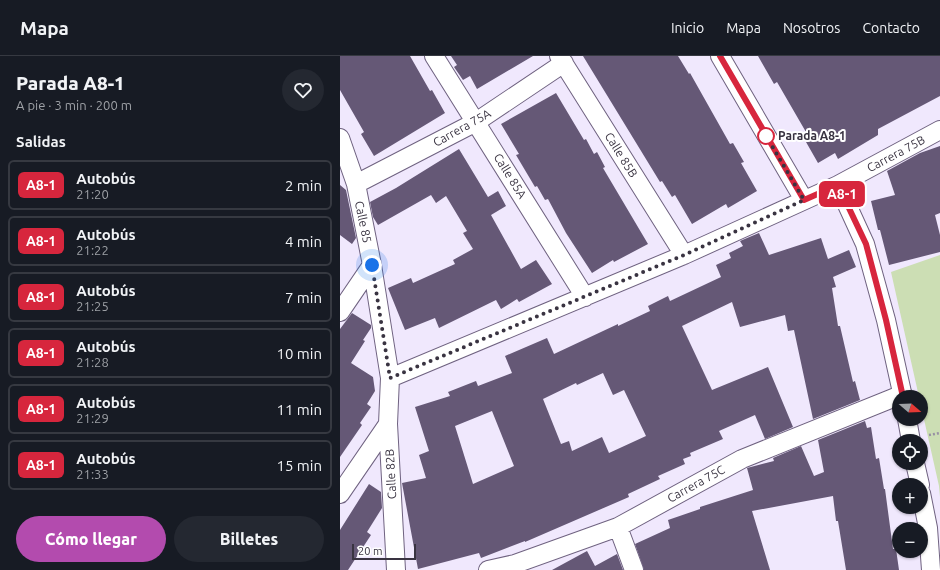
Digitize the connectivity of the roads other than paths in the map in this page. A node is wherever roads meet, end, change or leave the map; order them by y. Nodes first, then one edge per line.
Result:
1 (434, 56) edge
2 (720, 56) edge
3 (561, 60) edge
4 (476, 122) junction
5 (940, 130) edge
6 (340, 138) edge
7 (356, 184) junction
8 (838, 185) junction
9 (804, 200) junction
10 (684, 255) junction
11 (372, 265) junction
12 (585, 297) junction
13 (340, 312) edge
14 (390, 378) junction
15 (902, 390) edge
16 (892, 400) edge
17 (388, 424) junction
18 (340, 494) edge
19 (925, 514) edge
20 (618, 527) junction
21 (396, 570) edge
22 (488, 570) edge
23 (634, 570) edge
24 (932, 570) edge

1 - 4 street, Calle 85A
2 - 9 street
3 - 4 street, Carrera 75A
3 - 10 street, Calle 85B
4 - 7 street, Carrera 75A
4 - 12 street, Calle 85A
5 - 8 street, Carrera 75B
6 - 7 street, Calle 85
7 - 11 street, Calle 85
8 - 9 street, Carrera 75B
8 - 15 street
9 - 10 street, Carrera 75B
10 - 12 street, Carrera 75B
11 - 13 street
11 - 14 street, Calle 85
12 - 14 street, Carrera 75B
14 - 17 street, Calle 82B
16 - 20 street, Carrera 75C
17 - 18 street
17 - 21 street, Calle 82B
19 - 24 street
20 - 22 street, Carrera 75C
20 - 23 street

